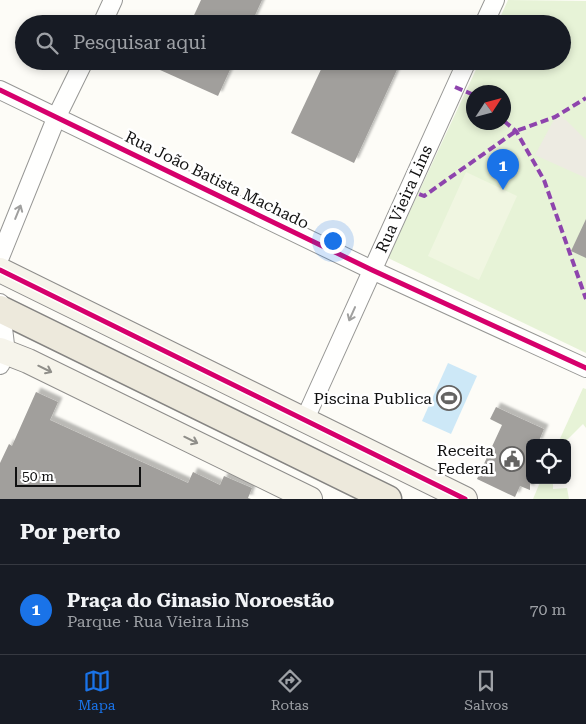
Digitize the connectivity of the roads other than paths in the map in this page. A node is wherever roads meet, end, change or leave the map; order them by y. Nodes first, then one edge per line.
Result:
1 (113, 0) edge
2 (495, 0) edge
3 (106, 15) edge
4 (488, 15) edge
5 (80, 70) edge
6 (463, 70) edge
7 (0, 90) edge
8 (57, 116) junction
9 (0, 257) edge
10 (0, 270) edge
11 (372, 270) junction
12 (0, 307) edge
13 (2, 356) edge
14 (586, 368) edge
15 (305, 420) junction
16 (310, 499) edge
17 (388, 499) edge
18 (465, 499) edge

1 - 3 street
2 - 4 street
5 - 8 street
6 - 11 street, Rua Vieira Lins
7 - 8 street, Rua João Batista Machado
9 -> 8 street
8 - 11 street, Rua João Batista Machado
10 - 15 street
11 - 14 street, Rua João Batista Machado
11 -> 15 street, Rua Vieira Lins
12 - 13 street
12 - 17 main road
13 -> 16 street
15 - 18 street

